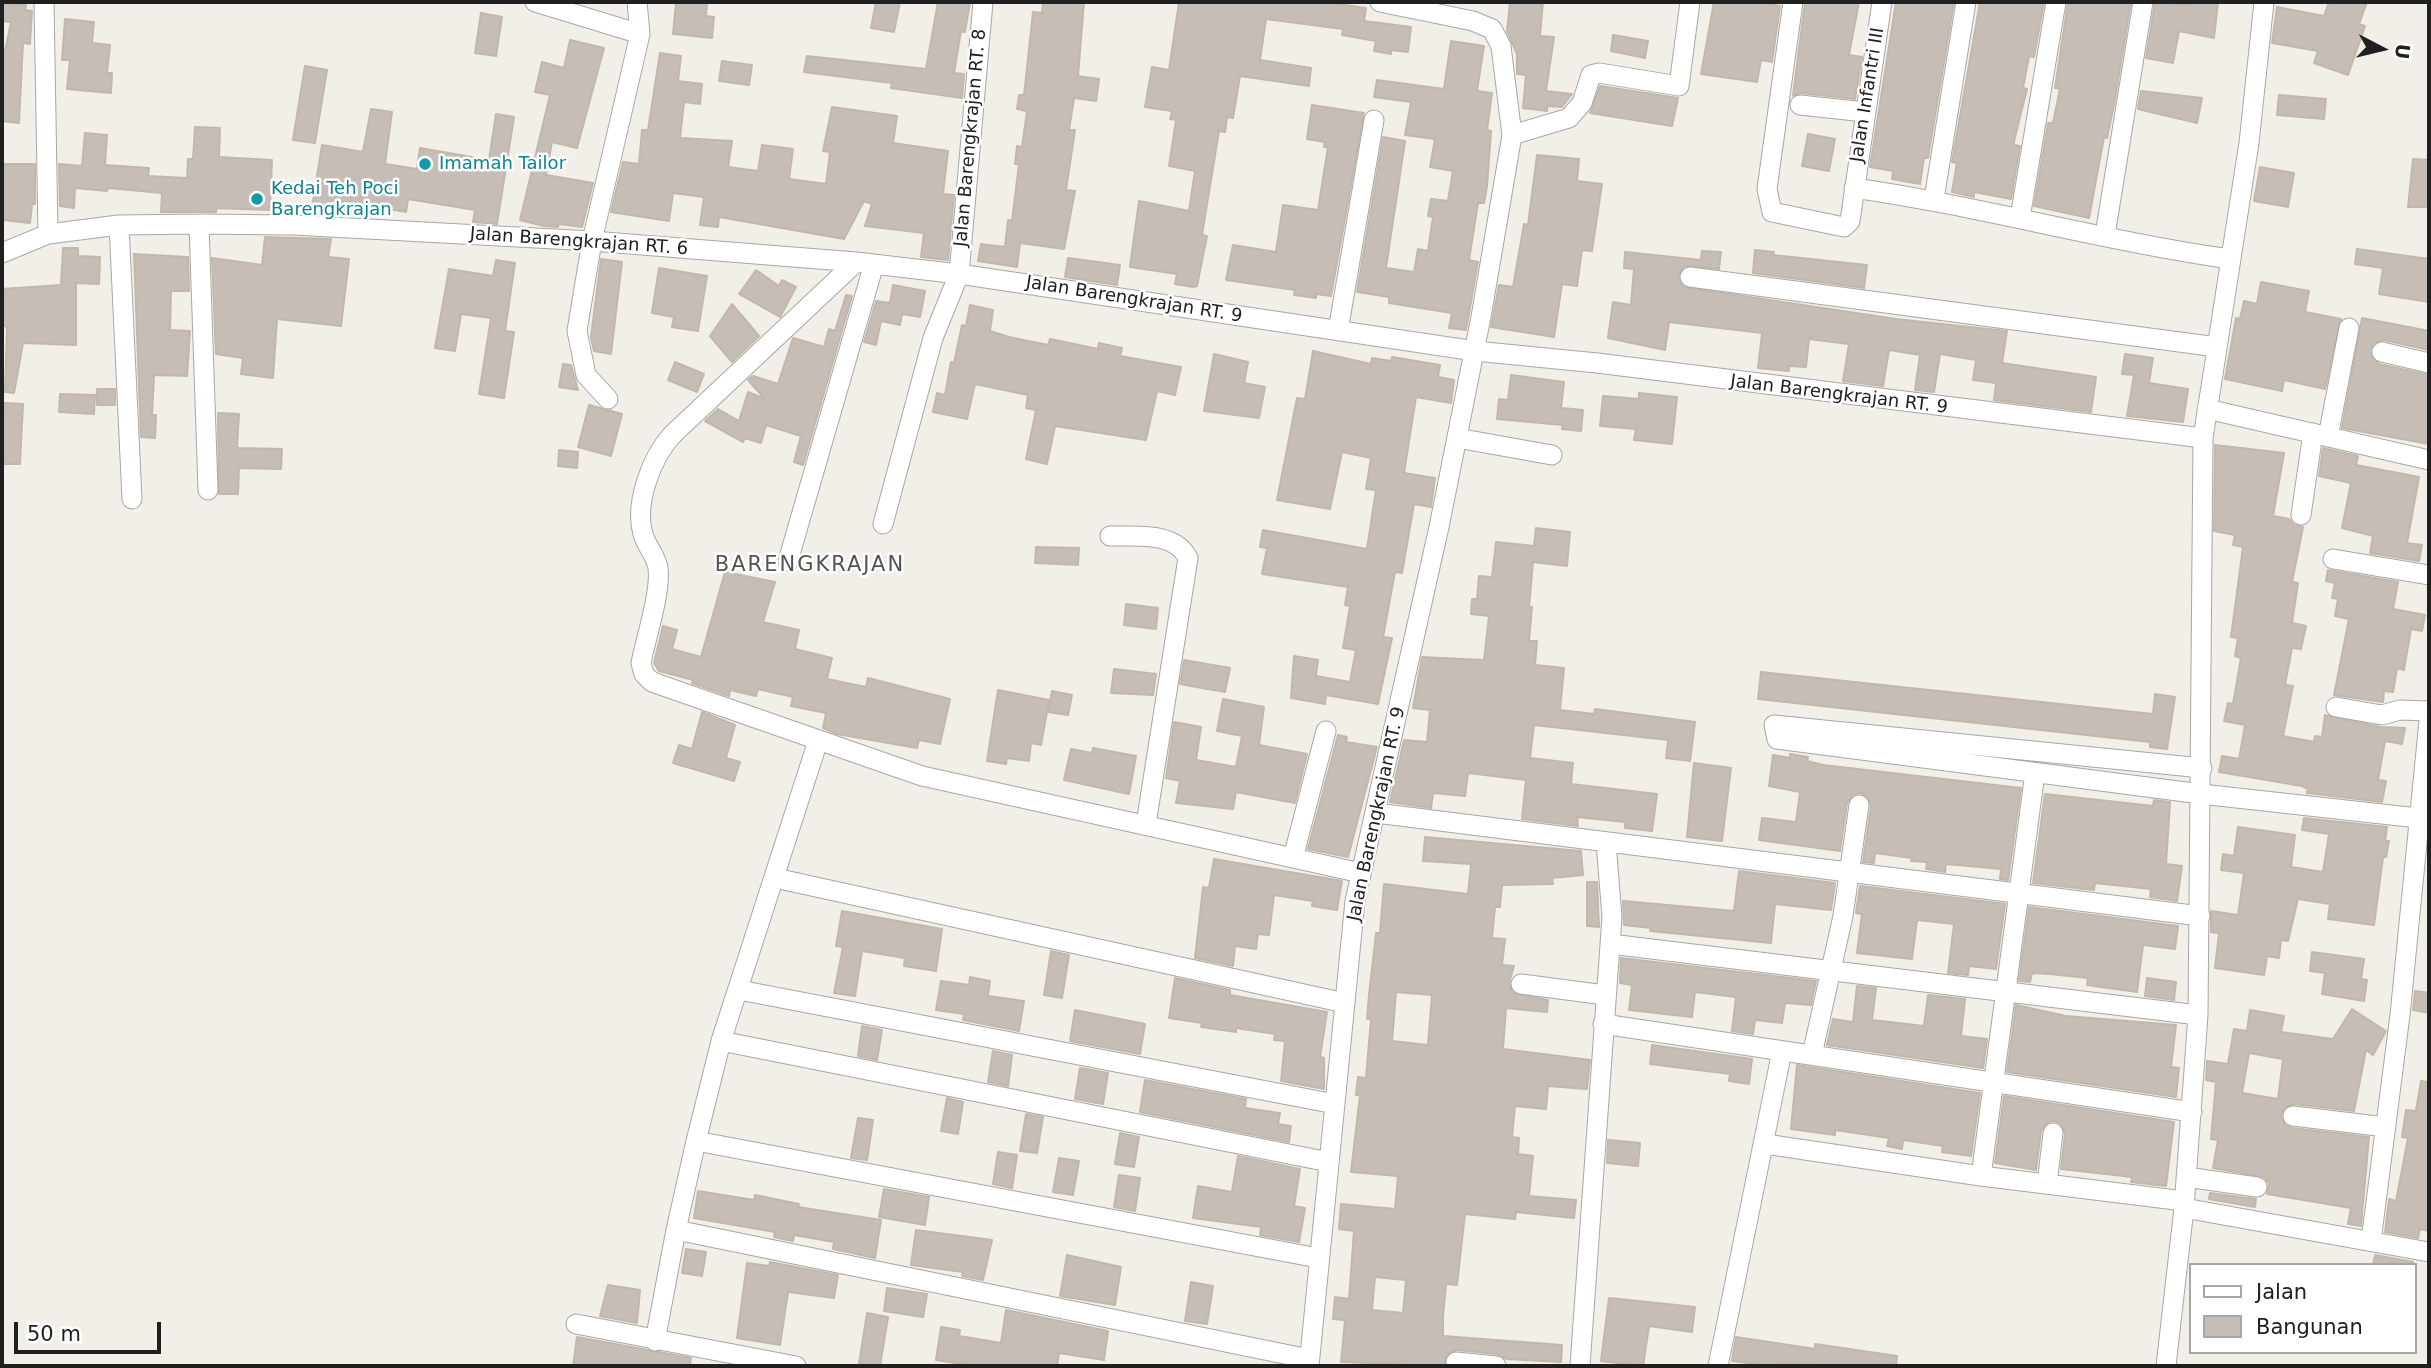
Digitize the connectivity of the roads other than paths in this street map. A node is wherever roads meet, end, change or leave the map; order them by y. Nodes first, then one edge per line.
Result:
1 (44, 2) edge
2 (536, 2) edge
3 (637, 2) edge
4 (983, 2) edge
5 (1380, 2) edge
6 (1690, 2) edge
7 (1793, 2) edge
8 (1882, 2) edge
9 (1966, 2) edge
10 (2056, 2) edge
11 (2143, 2) edge
12 (2264, 2) edge
13 (640, 34) junction
14 (1800, 105) dead end
15 (1865, 111) junction
16 (1374, 120) dead end
17 (1512, 135) junction
18 (1854, 188) junction
19 (1934, 199) junction
20 (2020, 218) junction
21 (199, 224) junction
22 (119, 225) junction
23 (48, 234) junction
24 (2105, 235) junction
25 (592, 242) junction
26 (2, 253) edge
27 (2230, 259) junction
28 (865, 263) junction
29 (959, 274) junction
30 (1690, 277) dead end
31 (2349, 328) dead end
32 (1338, 331) junction
33 (2217, 347) junction
34 (1475, 351) junction
35 (2382, 352) dead end
36 (2429, 363) edge
37 (608, 398) dead end
38 (2207, 409) junction
39 (2321, 435) junction
40 (1457, 438) junction
41 (2203, 438) junction
42 (1552, 454) dead end
43 (2429, 460) edge
44 (208, 490) dead end
45 (132, 499) dead end
46 (2301, 515) dead end
47 (883, 524) dead end
48 (1110, 536) dead end
49 (2333, 559) dead end
50 (788, 561) dead end
51 (2429, 575) edge
52 (2336, 708) dead end
53 (2429, 711) edge
54 (2429, 721) edge
55 (1326, 731) dead end
56 (818, 741) junction
57 (1984, 745) junction
58 (1982, 766) junction
59 (2202, 768) junction
60 (2035, 773) junction
61 (2201, 794) junction
62 (1858, 805) dead end
63 (1376, 813) junction
64 (2418, 818) junction
65 (1146, 824) junction
66 (1606, 842) junction
67 (1293, 858) junction
68 (1850, 872) junction
69 (1361, 873) junction
70 (775, 878) junction
71 (2020, 894) junction
72 (2200, 916) junction
73 (1610, 944) junction
74 (1831, 971) junction
75 (1521, 984) dead end
76 (739, 990) junction
77 (2007, 992) junction
78 (1605, 995) junction
79 (1345, 1003) junction
80 (2198, 1015) junction
81 (1603, 1024) junction
82 (721, 1041) junction
83 (1782, 1051) junction
84 (1812, 1055) junction
85 (1994, 1082) junction
86 (1335, 1104) junction
87 (2192, 1112) junction
88 (2292, 1116) dead end
89 (2386, 1127) junction
90 (2053, 1133) dead end
91 (696, 1141) junction
92 (1765, 1144) junction
93 (1329, 1162) junction
94 (1981, 1176) junction
95 (2186, 1177) junction
96 (2047, 1184) junction
97 (2257, 1187) dead end
98 (2184, 1205) junction
99 (676, 1230) junction
100 (2371, 1241) junction
101 (2429, 1252) edge
102 (1318, 1258) junction
103 (576, 1324) dead end
104 (655, 1341) junction
105 (1456, 1362) dead end
106 (1309, 1363) edge
107 (796, 1366) edge
108 (1496, 1366) edge
109 (1580, 1366) edge
110 (1718, 1366) edge
111 (2166, 1366) edge

1 - 23 street
2 - 13 street
3 - 13 street
4 - 29 street, Jalan Barengkrajan RT. 8
5 - 17 street, Jalan Barengkrajan RT. 9
6 - 17 street
7 - 18 street, Jalan Infantri III
8 - 15 street, Jalan Infantri III
9 - 19 street
10 - 20 street
11 - 24 street
12 - 27 street
13 - 25 street
14 - 15 street
15 - 18 street, Jalan Infantri III
16 - 32 street
17 - 34 street, Jalan Barengkrajan RT. 9
18 - 19 street
19 - 20 street
20 - 24 street
21 - 22 street, Jalan Barengkrajan RT. 6
21 - 25 street, Jalan Barengkrajan RT. 6
21 - 44 street
22 - 23 street, Jalan Barengkrajan RT. 6
22 - 45 street
23 - 26 street, Jalan Barengkrajan RT. 6
24 - 27 street
25 - 28 street, Jalan Barengkrajan RT. 6
25 - 37 street
27 - 33 street
28 - 29 street, Jalan Barengkrajan RT. 6
28 - 50 street
28 - 56 street
29 - 32 street, Jalan Barengkrajan RT. 9
29 - 47 street, Jalan Barengkrajan RT. 8
30 - 33 street
31 - 39 street
32 - 34 street, Jalan Barengkrajan RT. 9
33 - 38 street
34 - 40 street, Jalan Barengkrajan RT. 9
34 - 41 street, Jalan Barengkrajan RT. 9
35 - 36 street
38 - 39 street
38 - 41 street
39 - 43 street
39 - 46 street
40 - 42 street
40 - 63 street, Jalan Barengkrajan RT. 9
41 - 59 street
48 - 65 street
49 - 51 street
52 - 53 street
54 - 64 street
55 - 67 street
56 - 65 street
56 - 70 street
57 - 58 street
57 - 58 street
57 - 59 street
58 - 60 street
59 - 61 street
60 - 61 street
60 - 71 street
61 - 64 street
61 - 72 street
62 - 68 street
63 - 66 street
63 - 69 street, Jalan Barengkrajan RT. 9
64 - 89 street
65 - 67 street
66 - 68 street
66 - 73 street
67 - 69 street
68 - 71 street
68 - 74 street
69 - 79 street, Jalan Barengkrajan RT. 9
70 - 76 street
70 - 79 street
71 - 72 street
71 - 77 street
72 - 80 street
73 - 74 street
73 - 78 street
74 - 77 street
74 - 84 street
75 - 78 street
76 - 82 street
76 - 86 street
77 - 80 street
77 - 85 street
78 - 81 street
79 - 86 street, Jalan Barengkrajan RT. 9
80 - 87 street
81 - 83 street
81 - 109 street
82 - 91 street
82 - 93 street
83 - 84 street
83 - 92 street
84 - 85 street
85 - 87 street
85 - 94 street
86 - 93 street, Jalan Barengkrajan RT. 9
87 - 95 street
88 - 89 street
89 - 100 street
90 - 96 street
91 - 99 street
91 - 102 street
92 - 94 street
92 - 110 street
93 - 102 street, Jalan Barengkrajan RT. 9
94 - 96 street
95 - 97 street
95 - 98 street
96 - 98 street
98 - 100 street
98 - 111 street
99 - 104 street
99 - 106 street
100 - 101 street
102 - 106 street, Jalan Barengkrajan RT. 9
103 - 104 street
104 - 107 street
105 - 108 street

